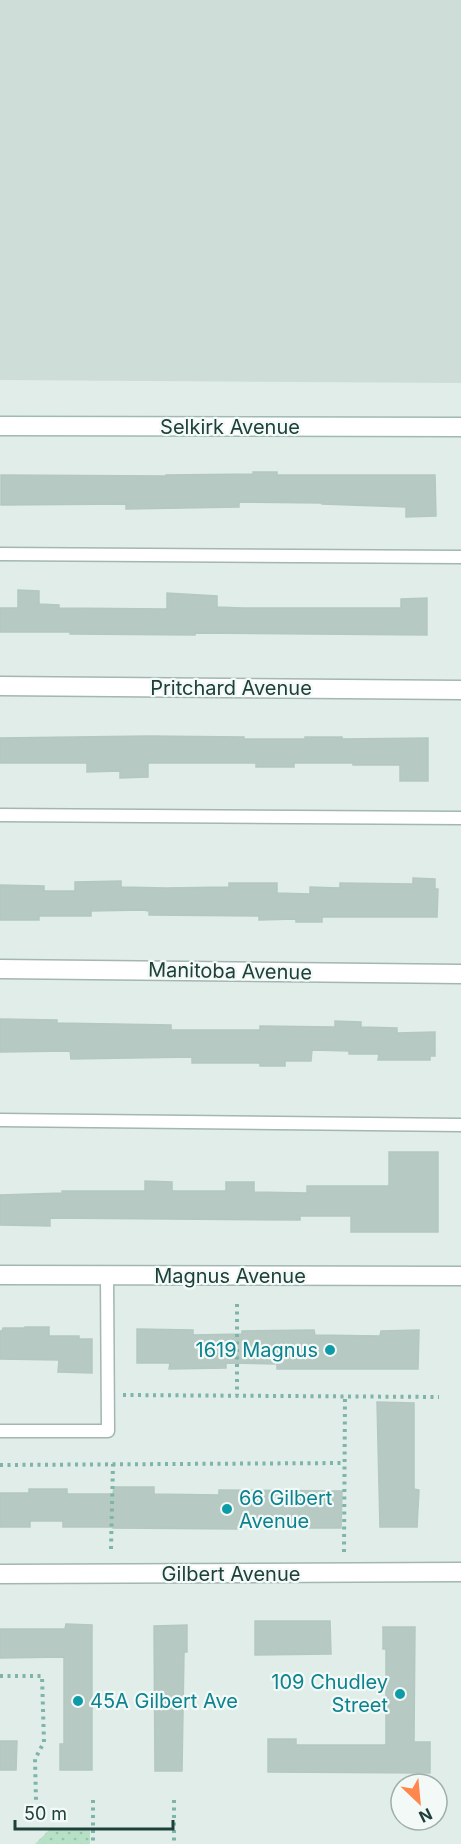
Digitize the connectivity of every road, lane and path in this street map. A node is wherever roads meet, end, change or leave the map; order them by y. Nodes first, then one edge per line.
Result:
1 (0, 426) edge
2 (461, 427) edge
3 (0, 554) edge
4 (461, 557) edge
5 (0, 686) edge
6 (461, 690) edge
7 (0, 814) edge
8 (461, 818) edge
9 (0, 969) edge
10 (461, 974) edge
11 (0, 1120) edge
12 (461, 1125) edge
13 (0, 1275) edge
14 (107, 1276) junction
15 (461, 1276) edge
16 (237, 1304) dead end
17 (117, 1395) dead end
18 (237, 1395) junction
19 (345, 1395) junction
20 (439, 1397) dead end
21 (0, 1431) edge
22 (345, 1463) junction
23 (113, 1464) junction
24 (0, 1465) edge
25 (111, 1550) dead end
26 (344, 1552) dead end
27 (461, 1572) edge
28 (0, 1574) edge
29 (0, 1676) edge
30 (36, 1800) dead end
31 (93, 1800) dead end
32 (174, 1800) dead end
33 (93, 1844) edge
34 (174, 1844) edge

1 - 2 street, Selkirk Avenue
3 - 4 lane
5 - 6 street, Pritchard Avenue
7 - 8 lane
9 - 10 street, Manitoba Avenue
11 - 12 lane
13 - 14 street, Magnus Avenue
14 - 15 street, Magnus Avenue
14 - 21 lane
16 - 18 path
17 - 18 path
18 - 19 path
19 - 20 path
19 - 22 path
22 - 23 path
22 - 26 path
23 - 24 path
23 - 25 path
27 - 28 street, Gilbert Avenue
29 - 30 path
31 - 33 path
32 - 34 path

